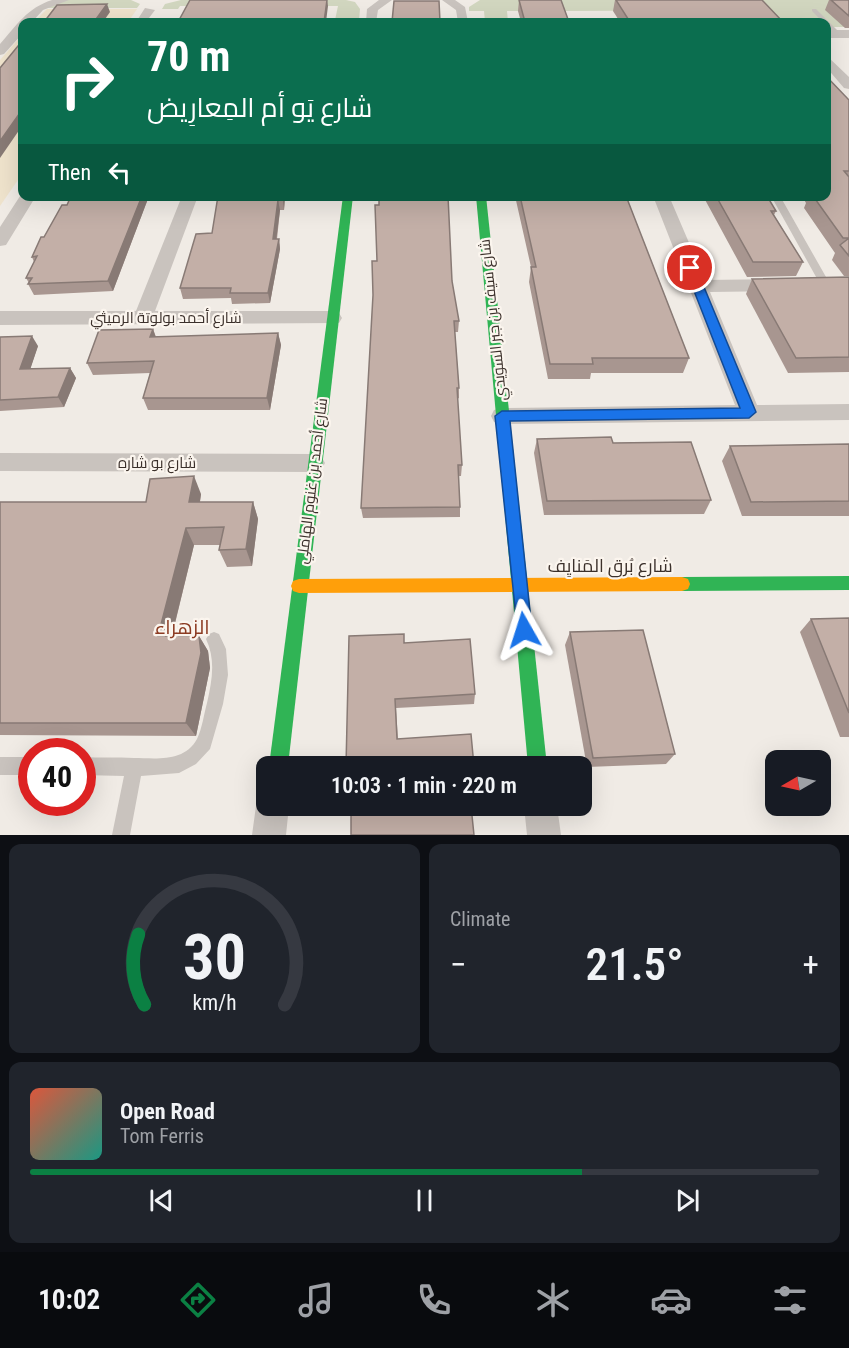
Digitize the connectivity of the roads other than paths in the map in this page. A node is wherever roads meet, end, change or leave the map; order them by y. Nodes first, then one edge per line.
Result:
1 (30, 0) edge
2 (63, 0) edge
3 (386, 0) edge
4 (448, 0) edge
5 (471, 0) edge
6 (362, 2) dead end
7 (39, 8) junction
8 (373, 9) junction
9 (461, 9) junction
10 (149, 10) dead end
11 (814, 10) dead end
12 (30, 18) edge
13 (144, 18) edge
14 (372, 18) edge
15 (462, 18) edge
16 (822, 18) edge
17 (18, 31) edge
18 (0, 51) edge
19 (831, 65) edge
20 (849, 86) edge
21 (831, 87) edge
22 (25, 201) edge
23 (188, 201) edge
24 (347, 201) edge
25 (481, 201) edge
26 (663, 201) edge
27 (778, 201) edge
28 (0, 241) edge
29 (833, 284) joint
30 (698, 286) junction
31 (0, 318) edge
32 (143, 318) junction
33 (332, 318) junction
34 (749, 412) junction
35 (849, 412) edge
36 (502, 416) junction
37 (0, 462) edge
38 (313, 463) junction
39 (849, 583) edge
40 (519, 585) junction
41 (299, 586) junction
42 (214, 639) dead end
43 (279, 756) edge
44 (537, 756) edge
45 (0, 766) edge
46 (18, 766) edge
47 (96, 766) edge
48 (134, 766) junction
49 (272, 816) edge
50 (543, 816) edge
51 (121, 835) edge
52 (270, 835) edge
53 (544, 835) edge

1 - 7 street
2 - 7 street
3 - 8 street
4 - 9 street
5 - 9 street
6 - 8 street
7 - 12 street
8 - 14 street
9 - 15 street
10 - 13 street
11 - 16 lane
17 - 18 street
19 - 20 street
20 - 21 street
22 - 28 street
23 - 32 street
24 - 33 street, شارع أحمد بن غنوم الهاملي
25 - 36 street, شارع سيف بن جبر السويدي
26 - 30 street
27 - 29 lane
29 - 30 street
30 - 34 street
31 - 32 street, شارع أحمد بولوتة الرميثي
32 - 33 street, شارع أحمد بولوتة الرميثي
33 - 38 street, شارع أحمد بن غنوم الهاملي
34 - 35 street
34 - 36 street
36 - 40 street, شارع سيف بن جبر السويدي
37 - 38 street, شارع بو شاره
38 - 41 street, شارع أحمد بن غنوم الهاملي
39 - 40 street, شارع بُرق المَنايِف
40 - 41 street, شارع بُرق المَنايِف
40 - 44 street, شارع سيف بن جبر السويدي
41 - 43 street, شارع أحمد بن غنوم الهاملي
42 - 48 lane
45 - 46 lane
47 - 48 lane
48 - 51 lane
49 - 52 street
50 - 53 street

